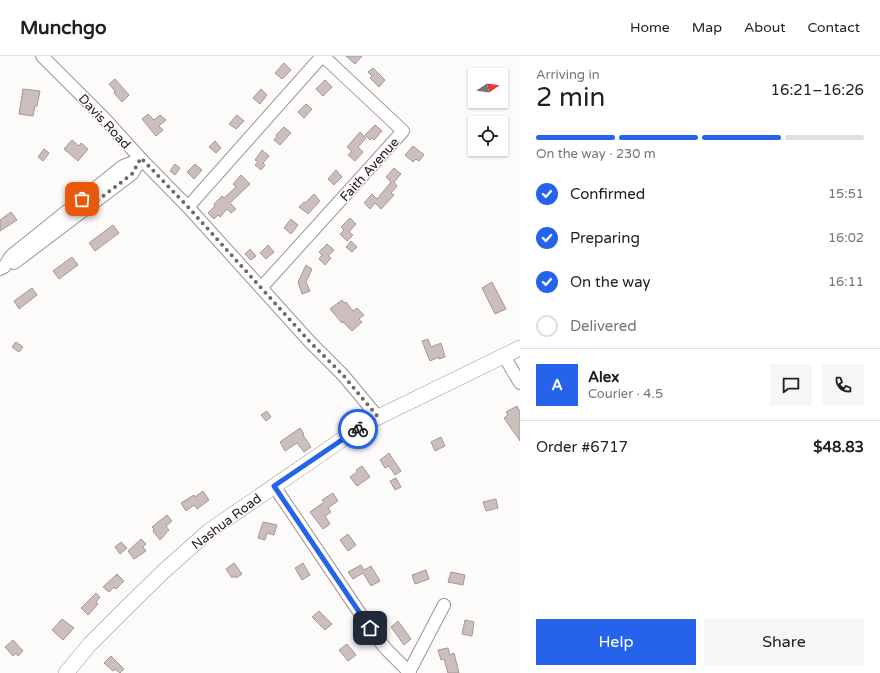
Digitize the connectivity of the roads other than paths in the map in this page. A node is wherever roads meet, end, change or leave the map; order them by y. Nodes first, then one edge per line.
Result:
1 (42, 56) edge
2 (323, 56) edge
3 (141, 158) junction
4 (188, 207) junction
5 (2, 268) edge
6 (261, 288) junction
7 (520, 348) edge
8 (504, 356) junction
9 (520, 383) edge
10 (378, 417) junction
11 (274, 486) junction
12 (444, 605) dead end
13 (410, 672) edge
14 (66, 673) edge

1 - 3 street, Davis Road
2 - 4 street, Faith Avenue
2 - 6 street, Faith Avenue
3 - 4 street, Davis Road
3 - 5 street
4 - 6 street, Davis Road
6 - 10 street, Davis Road
7 - 8 main road, Nashua Road
8 - 9 street
8 - 10 main road, Nashua Road
10 - 11 main road, Nashua Road
11 - 13 street
11 - 14 main road, Nashua Road
12 - 13 street

